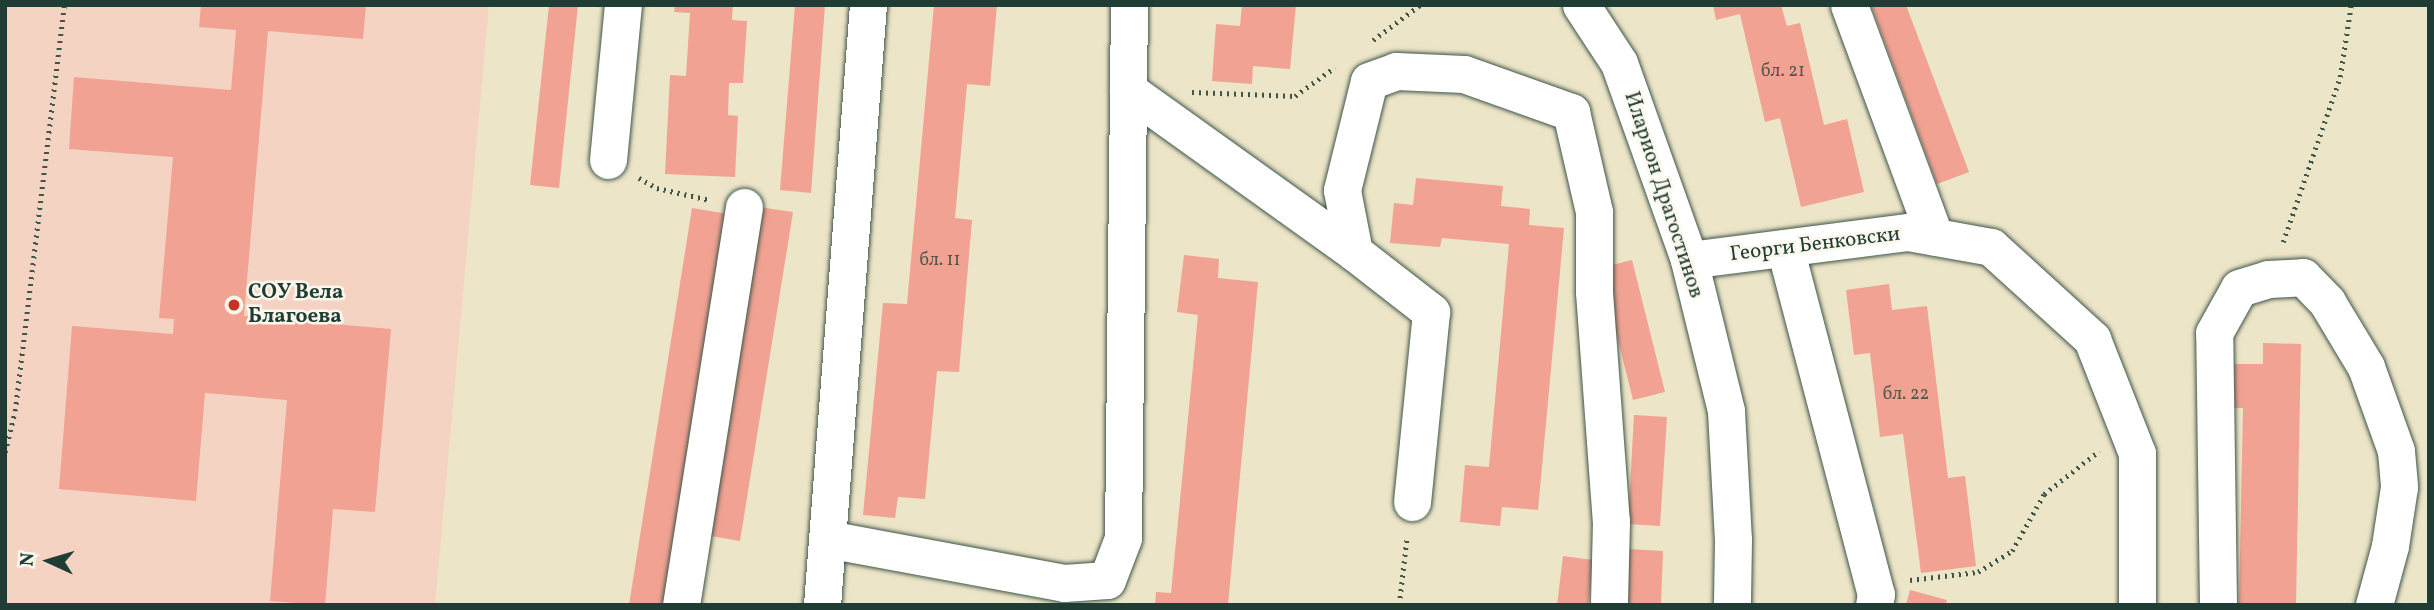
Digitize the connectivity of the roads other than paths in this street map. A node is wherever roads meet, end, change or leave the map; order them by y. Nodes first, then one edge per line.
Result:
1 (623, 5) edge
2 (868, 5) edge
3 (1129, 5) edge
4 (1581, 5) edge
5 (1849, 5) edge
6 (1128, 90) junction
7 (607, 160) road end
8 (744, 207) road end
9 (1936, 237) junction
10 (1785, 248) junction
11 (1354, 252) junction
12 (1689, 260) junction
13 (1412, 502) road end
14 (827, 539) junction
15 (1873, 595) edge
16 (681, 605) edge
17 (822, 605) edge
18 (1609, 605) edge
19 (1732, 605) edge
20 (2137, 605) edge
21 (2218, 605) edge
22 (2374, 605) edge

1 - 7 street
2 - 14 street
3 - 6 street
4 - 12 street, Иларион Драгостинов
5 - 9 street
6 - 11 street
6 - 14 street
8 - 16 street
9 - 10 street, Георги Бенковски
9 - 20 street, Георги Бенковски
10 - 12 street, Георги Бенковски
10 - 15 street
11 - 13 street
11 - 18 street
12 - 19 street, Иларион Драгостинов
14 - 17 street
21 - 22 street

